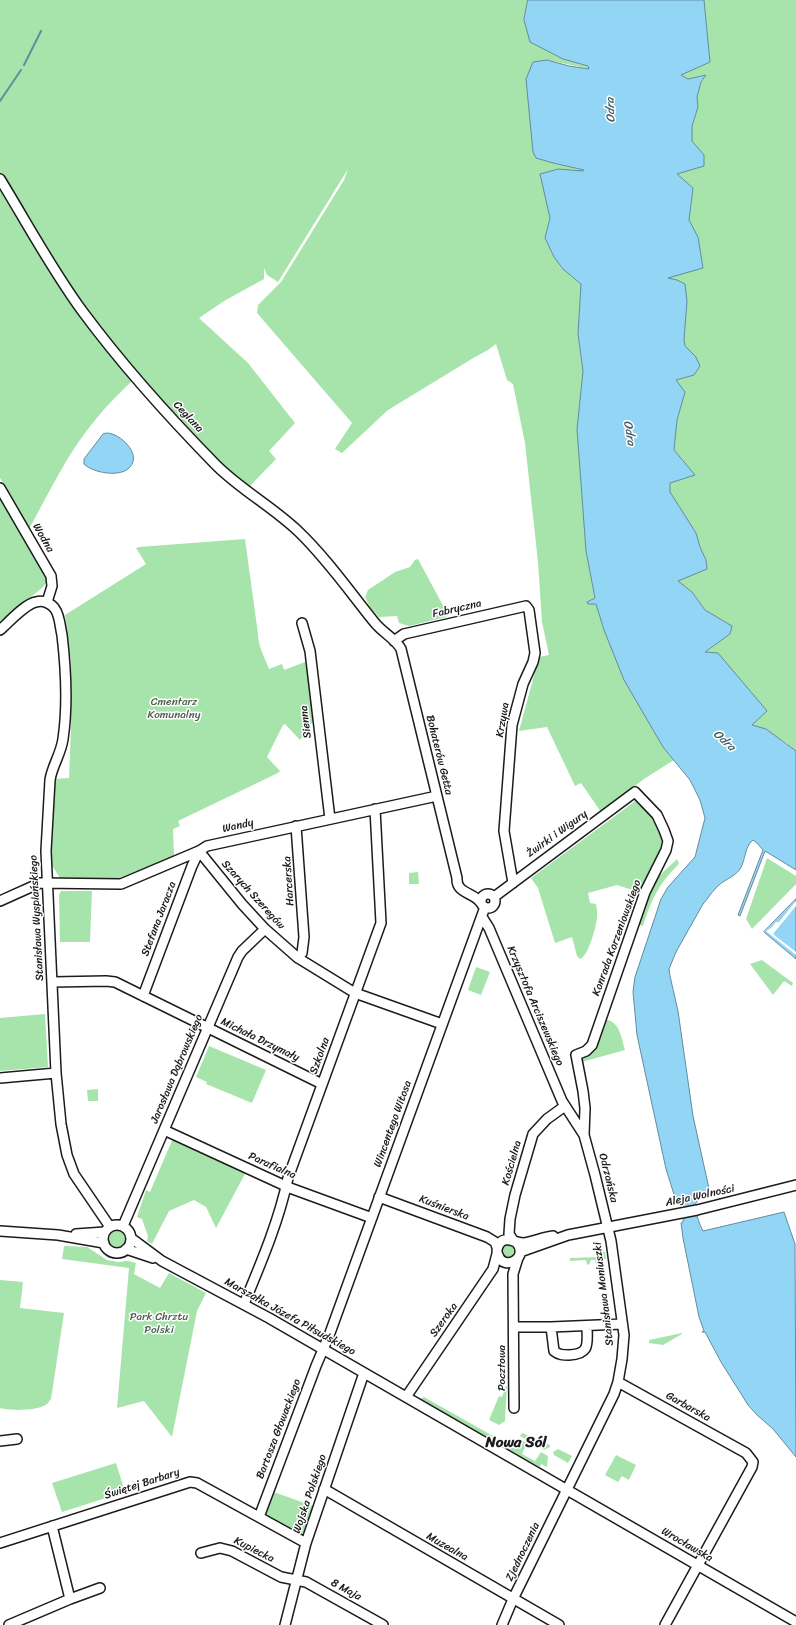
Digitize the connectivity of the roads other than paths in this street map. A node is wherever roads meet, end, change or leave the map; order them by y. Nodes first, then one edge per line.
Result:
1 (0, 179) edge
2 (0, 488) edge
3 (47, 602) junction
4 (526, 606) joint
5 (302, 623) dead end
6 (0, 630) edge
7 (394, 641) junction
8 (636, 792) joint
9 (437, 796) junction
10 (375, 809) junction
11 (330, 819) junction
12 (296, 826) junction
13 (199, 851) junction
14 (457, 878) junction
15 (48, 883) junction
16 (512, 883) junction
17 (490, 895) junction
18 (0, 901) edge
19 (483, 905) junction
20 (482, 917) junction
21 (266, 929) junction
22 (298, 958) junction
23 (52, 982) junction
24 (355, 993) junction
25 (143, 996) junction
26 (604, 1011) joint
27 (442, 1024) junction
28 (208, 1028) junction
29 (56, 1073) junction
30 (0, 1078) edge
31 (322, 1084) junction
32 (565, 1106) junction
33 (164, 1130) junction
34 (584, 1135) junction
35 (287, 1186) junction
36 (796, 1186) edge
37 (379, 1197) junction
38 (372, 1218) junction
39 (124, 1226) junction
40 (608, 1227) junction
41 (107, 1229) junction
42 (0, 1231) edge
43 (58, 1235) junction
44 (568, 1235) junction
45 (131, 1238) junction
46 (514, 1241) junction
47 (104, 1244) junction
48 (126, 1249) junction
49 (497, 1251) junction
50 (519, 1255) junction
51 (162, 1261) junction
52 (504, 1262) junction
53 (513, 1274) junction
54 (244, 1304) junction
55 (622, 1324) junction
56 (587, 1326) junction
57 (514, 1327) junction
58 (551, 1327) junction
59 (323, 1349) junction
60 (364, 1373) junction
61 (618, 1382) junction
62 (406, 1397) junction
63 (514, 1408) dead end
64 (17, 1439) dead end
65 (0, 1442) edge
66 (324, 1489) junction
67 (566, 1490) junction
68 (259, 1517) junction
69 (52, 1526) junction
70 (0, 1543) edge
71 (306, 1543) junction
72 (201, 1552) dead end
73 (698, 1565) junction
74 (296, 1580) junction
75 (100, 1588) dead end
76 (70, 1599) junction
77 (513, 1599) junction
78 (796, 1622) edge
79 (9, 1625) edge
80 (285, 1625) edge
81 (383, 1625) edge
82 (502, 1625) edge
83 (559, 1625) edge
84 (665, 1625) edge

1 - 7 street, Ceglana
2 - 3 street, Wodna
3 - 6 street
3 - 15 street, Stanisława Wyspiańskiego
4 - 7 street, Fabryczna
4 - 16 street, Krzywa
5 - 11 street, Sienna
7 - 9 street, Bohaterów Getta
8 - 16 street, Żwirki i Wigury
8 - 26 street, Konrada Korzeniowskiego
9 - 10 street, Wandy
9 - 14 street, Bohaterów Getta
10 - 11 street, Wandy
10 - 24 street, Szkolna
11 - 12 street, Wandy
12 - 13 street, Wandy
12 - 22 street, Harcerska
13 - 15 street, Wandy
13 - 21 street, Szarych Szeregów
13 - 25 street, Stefana Jaracza
14 - 17 street
14 - 19 street, Bohaterów Getta
15 - 18 street, Wandy
15 - 23 street, Stanisława Wyspiańskiego
16 - 17 street, Żwirki i Wigury
17 - 19 street, Wincentego Witosa
19 - 20 street, Wincentego Witosa
20 - 27 street, Wincentego Witosa
20 - 32 street, Krzysztofa Arciszewskiego
21 - 22 street, Szarych Szeregów
21 - 28 street, Jarosława Dąbrowskiego
22 - 24 street, Szarych Szeregów
23 - 25 street, Michała Drzymały
23 - 29 street, Stanisława Wyspiańskiego
24 - 27 street, Szarych Szeregów
24 - 31 street, Szkolna
25 - 28 street, Michała Drzymały
26 - 34 street, Odrzańska
27 - 37 street, Wincentego Witosa
28 - 31 street, Michała Drzymały
28 - 33 street, Jarosława Dąbrowskiego
29 - 30 street
29 - 41 street, Stanisława Wyspiańskiego
31 - 35 street, Szkolna
32 - 34 street, Odrzańska
32 - 46 street, Kościelna
33 - 35 street, Parafialna
33 - 39 street, Jarosława Dąbrowskiego
34 - 40 street, Odrzańska
35 - 38 street, Parafialna
35 - 54 street, Szkolna
36 - 40 street, Aleja Wolności
37 - 38 street, Wincentego Witosa
37 - 49 street, Kuśnierska
38 - 59 street, Wincentego Witosa
39 - 41 street
39 - 45 street
40 - 44 street, Aleja Wolności
40 - 55 street, Stanisława Moniuszki
41 - 43 street
41 - 47 street
42 - 43 street
43 - 47 street
44 - 46 street
44 - 50 street
45 - 48 street
45 - 51 street, Marszałka Józefa Piłsudskiego
46 - 49 street
46 - 50 street
47 - 48 street
48 - 51 street, Marszałka Józefa Piłsudskiego
49 - 52 street
49 - 62 street, Szeroka
50 - 52 street
50 - 53 street, Pocztowa
51 - 54 street, Marszałka Józefa Piłsudskiego
52 - 53 street
53 - 57 street, Pocztowa
54 - 59 street, Marszałka Józefa Piłsudskiego
55 - 56 street
55 - 61 street, Stanisława Moniuszki
56 - 58 street
56 - 58 street
57 - 58 street
57 - 63 street, Pocztowa
59 - 60 street, Marszałka Józefa Piłsudskiego
59 - 68 street, Bartosza Głowackiego
60 - 62 street, Marszałka Józefa Piłsudskiego
60 - 66 street, Wojska Polskiego
61 - 67 street, Stanisława Moniuszki
61 - 73 street, Garbarska
62 - 67 street, Wrocławska
64 - 65 street
66 - 71 street, Wojska Polskiego
66 - 77 street, Muzealna
67 - 73 street, Wrocławska
67 - 77 street, Zjednoczenia
68 - 69 street, Świętej Barbary
68 - 71 street, Świętej Barbary
69 - 70 street, Świętej Barbary
69 - 76 street
71 - 74 street, Wojska Polskiego
72 - 74 street, Kupiecka
73 - 78 street, Wrocławska
73 - 84 street
74 - 80 street, Wojska Polskiego
74 - 81 street, 8 Maja
75 - 76 street
76 - 79 street
77 - 82 street, Zjednoczenia
77 - 83 street, Muzealna

